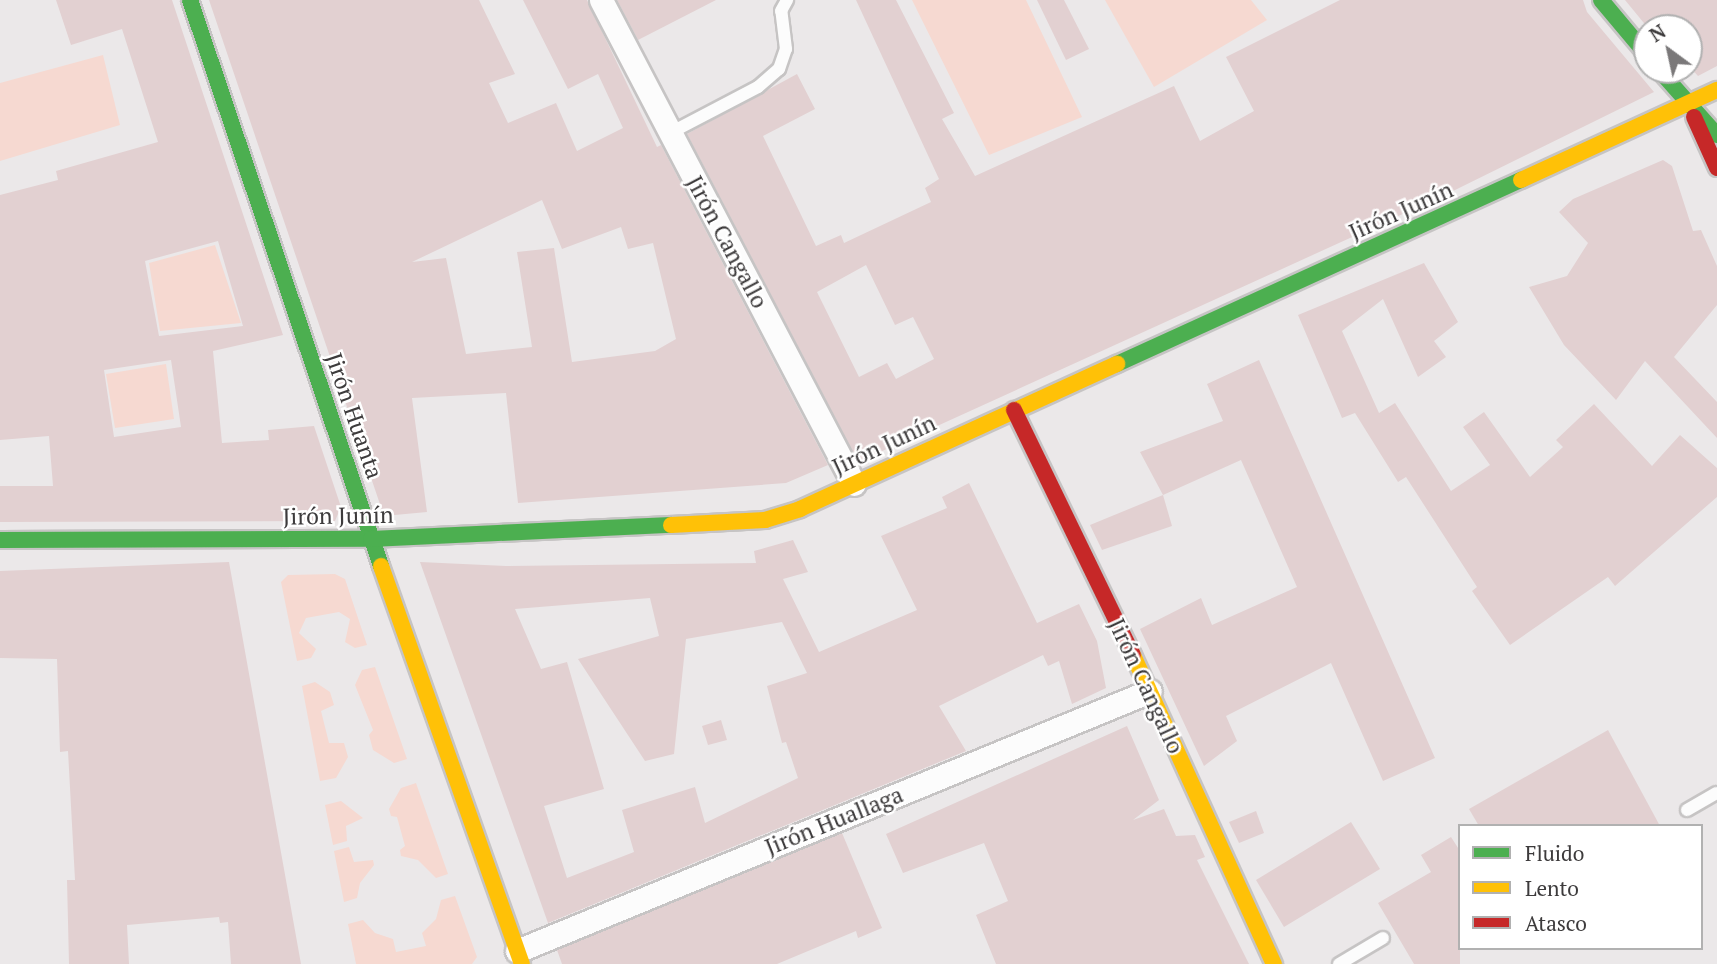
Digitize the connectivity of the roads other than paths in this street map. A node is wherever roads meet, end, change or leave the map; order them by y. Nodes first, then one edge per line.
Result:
1 (190, 0) edge
2 (601, 0) edge
3 (787, 0) edge
4 (1601, 0) edge
5 (1633, 38) edge
6 (1671, 84) edge
7 (1717, 90) edge
8 (1689, 106) junction
9 (670, 133) junction
10 (1717, 135) edge
11 (1717, 168) edge
12 (1014, 410) junction
13 (854, 484) junction
14 (371, 539) junction
15 (0, 540) edge
16 (1150, 691) junction
17 (1717, 793) edge
18 (1687, 810) dead end
19 (1383, 938) dead end
20 (520, 958) edge
21 (1274, 964) edge
22 (1339, 964) edge

1 - 14 street, Jirón Huanta
2 - 9 street, Jirón Cangallo
3 - 9 lane
4 - 5 street
6 - 8 street
7 - 8 street, Jirón Junín
8 - 10 street
8 - 11 street
8 - 12 street, Jirón Junín
9 - 13 street, Jirón Cangallo
12 - 13 street, Jirón Junín
12 - 16 street, Jirón Cangallo
13 - 14 street, Jirón Junín
14 - 15 street, Jirón Junín
14 - 20 street, Jirón Huanta
16 - 20 street, Jirón Huallaga
16 - 21 street, Jirón Cangallo
17 - 18 lane
19 - 22 lane

